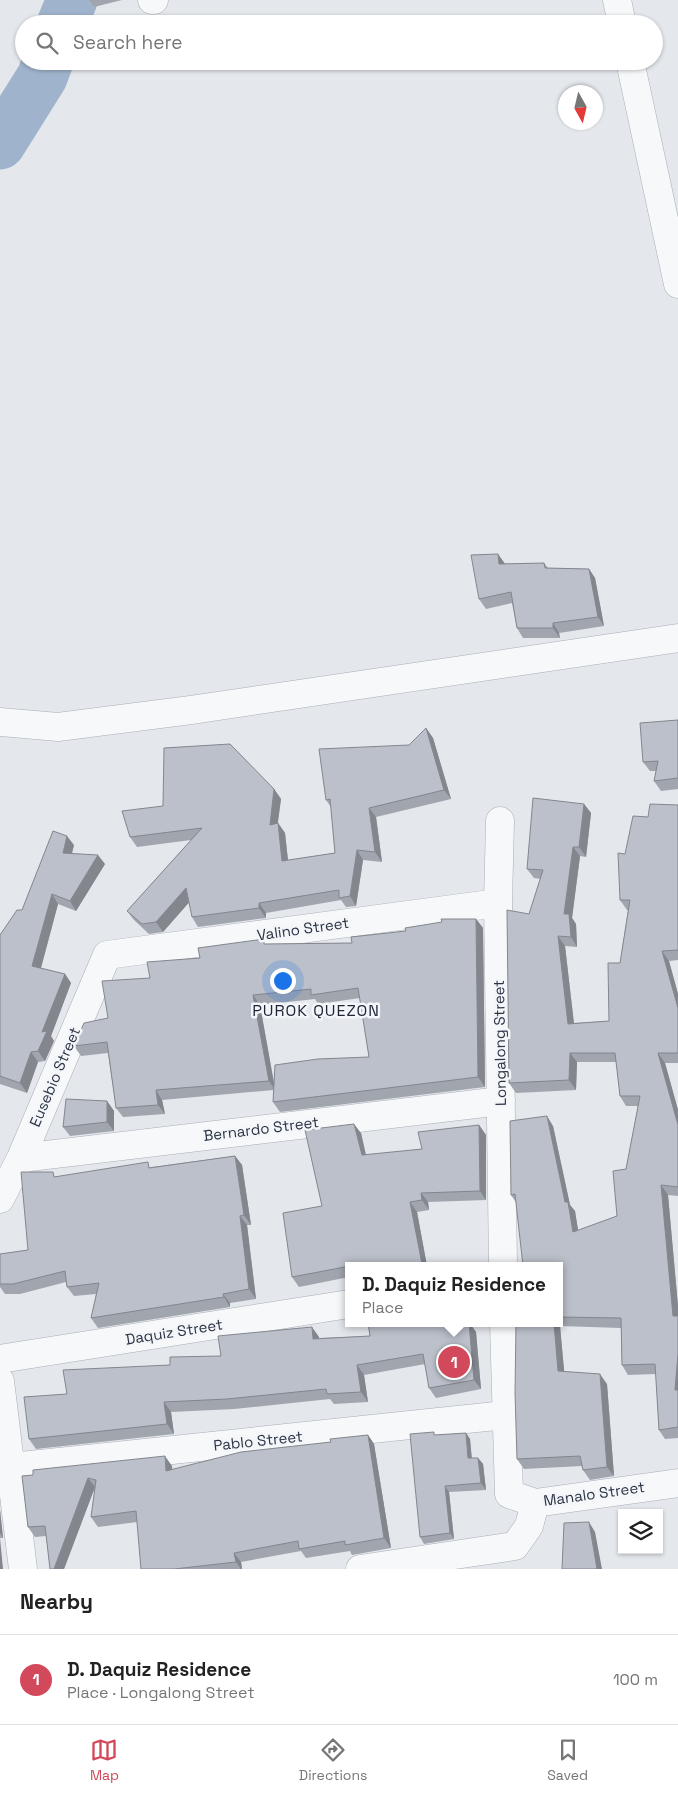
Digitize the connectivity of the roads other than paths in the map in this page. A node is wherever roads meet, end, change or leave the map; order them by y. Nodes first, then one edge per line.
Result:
1 (617, 0) edge
2 (620, 15) edge
3 (632, 70) edge
4 (678, 284) edge
5 (678, 638) edge
6 (0, 722) edge
7 (500, 821) dead end
8 (498, 903) junction
9 (107, 955) joint
10 (500, 1101) junction
11 (21, 1158) junction
12 (0, 1198) edge
13 (503, 1262) edge
14 (345, 1305) edge
15 (504, 1327) edge
16 (0, 1359) edge
17 (0, 1382) edge
18 (505, 1415) junction
19 (11, 1467) junction
20 (678, 1483) edge
21 (534, 1503) junction
22 (510, 1558) edge
23 (23, 1569) edge
24 (360, 1569) edge

1 - 2 street
3 - 4 street
5 - 6 street
7 - 8 street, Longalong Street
8 - 9 street, Valino Street
8 - 10 street, Longalong Street
9 - 11 street, Eusebio Street
10 - 11 street, Bernardo Street
10 - 13 street, Longalong Street
11 - 12 street, Eusebio Street
14 - 16 street, Daquiz Street
15 - 18 street
17 - 19 street
18 - 19 street, Pablo Street
18 - 21 street
19 - 23 street
20 - 21 street, Manalo Street
21 - 22 street, Manalo Street
22 - 24 street, Manalo Street

